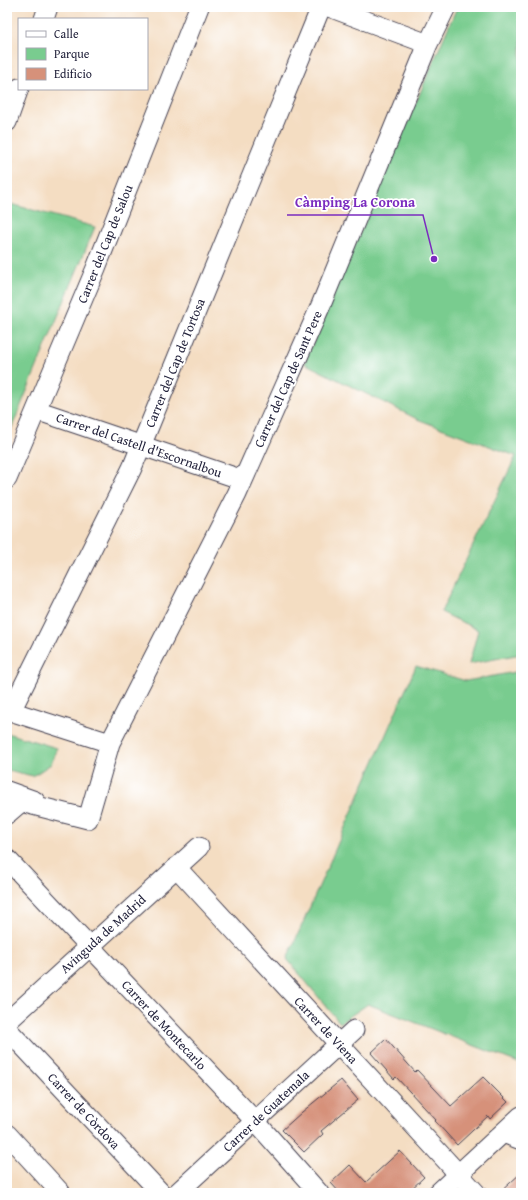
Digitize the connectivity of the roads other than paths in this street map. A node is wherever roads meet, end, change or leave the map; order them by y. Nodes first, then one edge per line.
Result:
1 (48, 7) edge
2 (199, 7) edge
3 (321, 7) edge
4 (329, 7) edge
5 (446, 7) edge
6 (44, 18) edge
7 (428, 44) junction
8 (18, 90) edge
9 (7, 122) edge
10 (36, 410) junction
11 (142, 446) junction
12 (7, 479) edge
13 (243, 480) junction
14 (9, 711) edge
15 (110, 742) junction
16 (7, 791) edge
17 (7, 814) edge
18 (88, 819) junction
19 (199, 846) dead end
20 (7, 859) edge
21 (176, 867) junction
22 (90, 946) junction
23 (7, 1022) edge
24 (7, 1029) edge
25 (354, 1030) dead end
26 (339, 1044) junction
27 (521, 1116) edge
28 (255, 1121) junction
29 (503, 1133) junction
30 (7, 1134) edge
31 (521, 1140) edge
32 (458, 1174) junction
33 (61, 1193) edge
34 (161, 1193) edge
35 (177, 1193) edge
36 (319, 1193) edge
37 (438, 1193) edge
38 (476, 1193) edge

1 - 6 street
2 - 10 street, Carrer del Cap de Salou
3 - 11 street, Carrer del Cap de Tortosa
4 - 7 street
5 - 7 street, Carrer del Cap de Sant Pere
7 - 13 street, Carrer del Cap de Sant Pere
8 - 9 street
10 - 11 street, Carrer del Castell d'Escornalbou
10 - 12 street, Carrer del Cap de Salou
11 - 13 street, Carrer del Castell d'Escornalbou
11 - 14 street, Carrer del Cap de Tortosa
13 - 15 street, Carrer del Cap de Sant Pere
14 - 15 street
15 - 18 street, Carrer del Cap de Sant Pere
16 - 18 street
17 - 18 street
19 - 21 street, Avinguda de Madrid
20 - 22 street, Carrer de Montecarlo
21 - 22 street, Avinguda de Madrid
21 - 26 street, Carrer de Viena
22 - 23 street, Avinguda de Madrid
22 - 28 street, Carrer de Montecarlo
24 - 34 street, Carrer de Còrdova
25 - 26 street, Carrer de Guatemala
26 - 28 street, Carrer de Guatemala
26 - 32 street, Carrer de Viena
27 - 29 street
28 - 35 street, Carrer de Guatemala
28 - 36 street, Carrer de Montecarlo
29 - 31 street
29 - 32 street
30 - 33 street
32 - 37 street
32 - 38 street, Carrer de Viena

